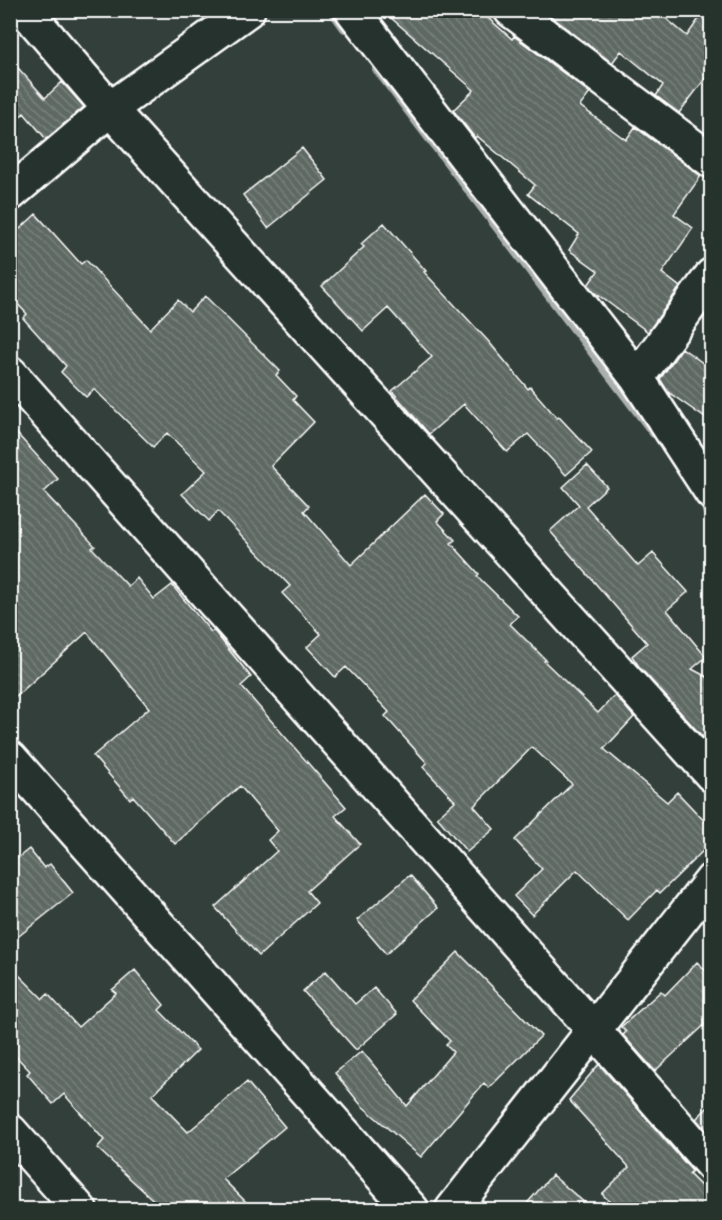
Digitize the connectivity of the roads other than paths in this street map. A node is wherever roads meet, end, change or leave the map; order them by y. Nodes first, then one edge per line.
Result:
1 (25, 10) edge
2 (248, 10) edge
3 (352, 10) edge
4 (511, 10) edge
5 (110, 109) junction
6 (711, 161) edge
7 (10, 194) edge
8 (711, 275) edge
9 (10, 373) edge
10 (637, 378) junction
11 (711, 493) edge
12 (10, 758) edge
13 (711, 775) edge
14 (711, 880) edge
15 (594, 1030) junction
16 (10, 1131) edge
17 (711, 1165) edge
18 (80, 1209) edge
19 (412, 1209) edge
20 (452, 1209) edge

1 - 5 street
2 - 5 street
3 - 10 street
4 - 6 street
5 - 7 street
5 - 13 street
8 - 10 street
9 - 15 street
10 - 11 street
12 - 19 street
14 - 15 street
15 - 17 street
15 - 20 street
16 - 18 street

